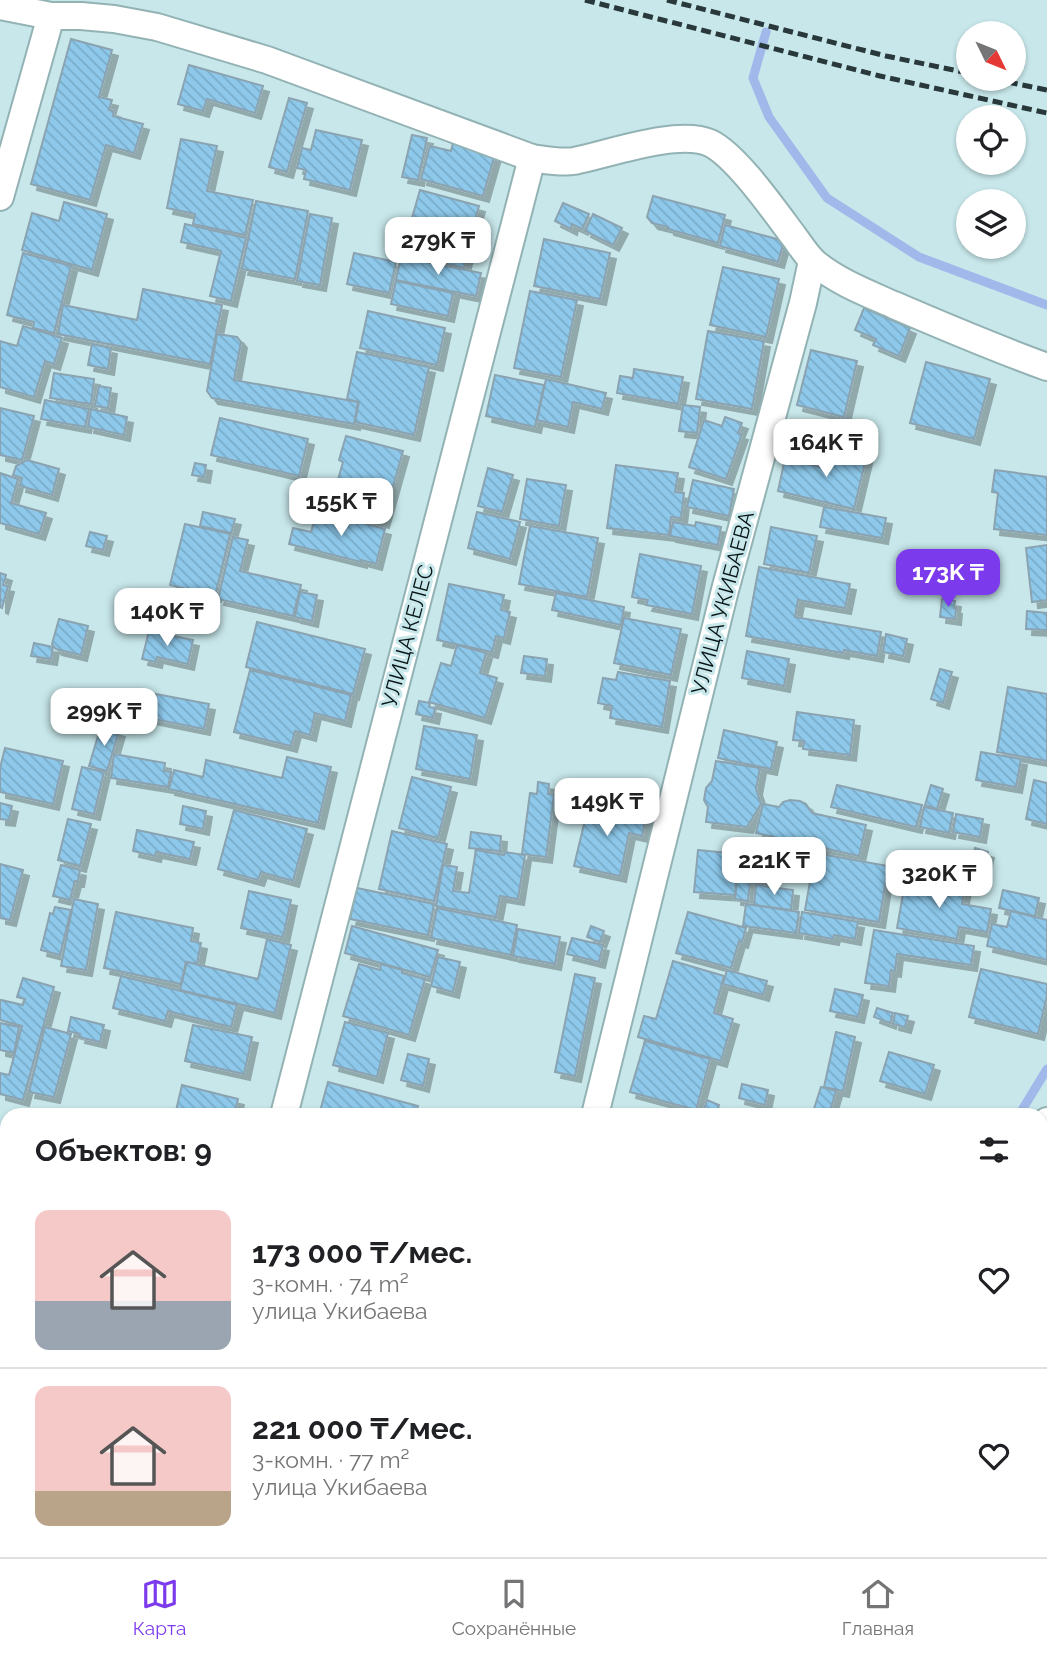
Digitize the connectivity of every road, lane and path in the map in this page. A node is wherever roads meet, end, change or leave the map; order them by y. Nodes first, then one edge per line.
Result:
1 (0, 6) edge
2 (51, 16) junction
3 (532, 158) junction
4 (0, 197) edge
5 (812, 261) junction
6 (1047, 367) edge
7 (286, 1108) edge
8 (597, 1108) edge

1 - 2 street
2 - 3 street
2 - 4 street
3 - 5 street
3 - 7 street, УЛИЦА КЕЛЕС
5 - 6 street
5 - 8 street, УЛИЦА УКИБАЕВА

